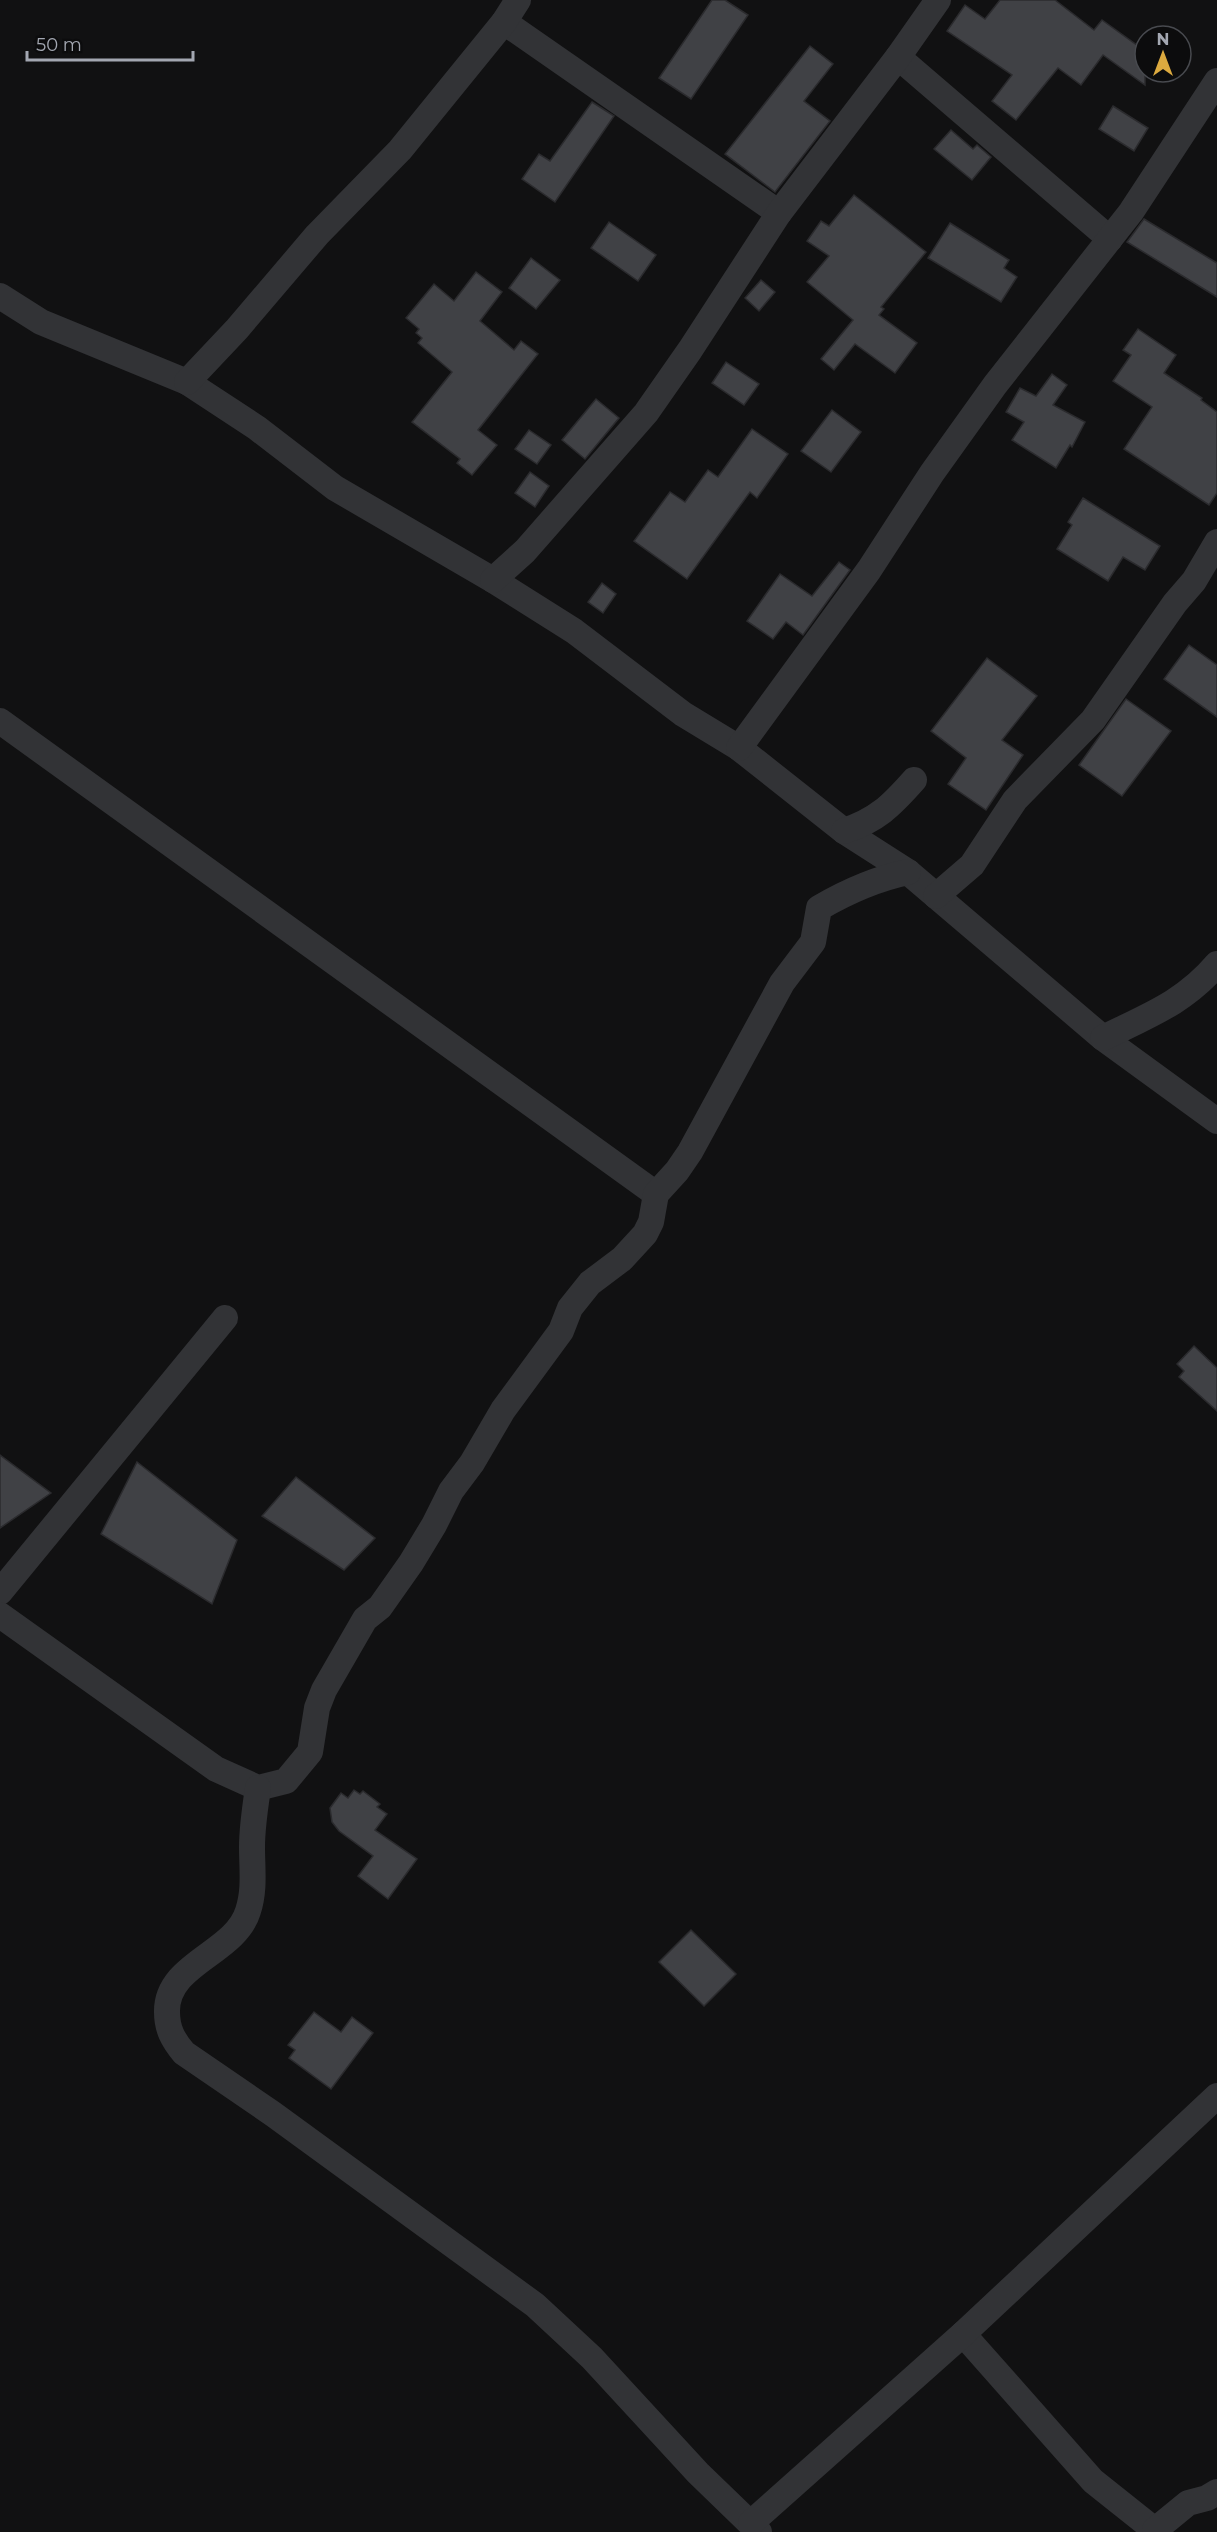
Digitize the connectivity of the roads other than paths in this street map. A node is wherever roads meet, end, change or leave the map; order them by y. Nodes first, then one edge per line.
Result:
1 (518, 0) edge
2 (938, 0) edge
3 (504, 22) junction
4 (898, 57) junction
5 (1217, 81) edge
6 (779, 213) junction
7 (1110, 239) junction
8 (0, 296) edge
9 (188, 382) junction
10 (1217, 542) edge
11 (493, 580) junction
12 (0, 721) edge
13 (739, 748) junction
14 (914, 780) dead end
15 (844, 831) junction
16 (908, 872) junction
17 (936, 896) junction
18 (1217, 964) edge
19 (1102, 1038) junction
20 (1217, 1121) edge
21 (656, 1194) junction
22 (225, 1318) dead end
23 (0, 1592) edge
24 (0, 1615) edge
25 (258, 1788) junction
26 (1217, 2096) edge
27 (963, 2334) junction
28 (1217, 2492) edge
29 (755, 2528) edge
30 (1156, 2531) edge

1 - 3 street
2 - 4 street
3 - 6 street
3 - 9 street
4 - 6 street
4 - 7 street
5 - 7 street
6 - 11 street
7 - 13 street
8 - 9 street
9 - 11 street
10 - 17 street
11 - 13 street
12 - 21 street
13 - 15 street
14 - 15 street
15 - 16 street
16 - 17 street
16 - 21 street
17 - 19 street
18 - 19 street
19 - 20 street
21 - 25 street
22 - 23 street
24 - 25 street
25 - 29 street
26 - 27 street
27 - 29 street
27 - 30 street
28 - 30 street

